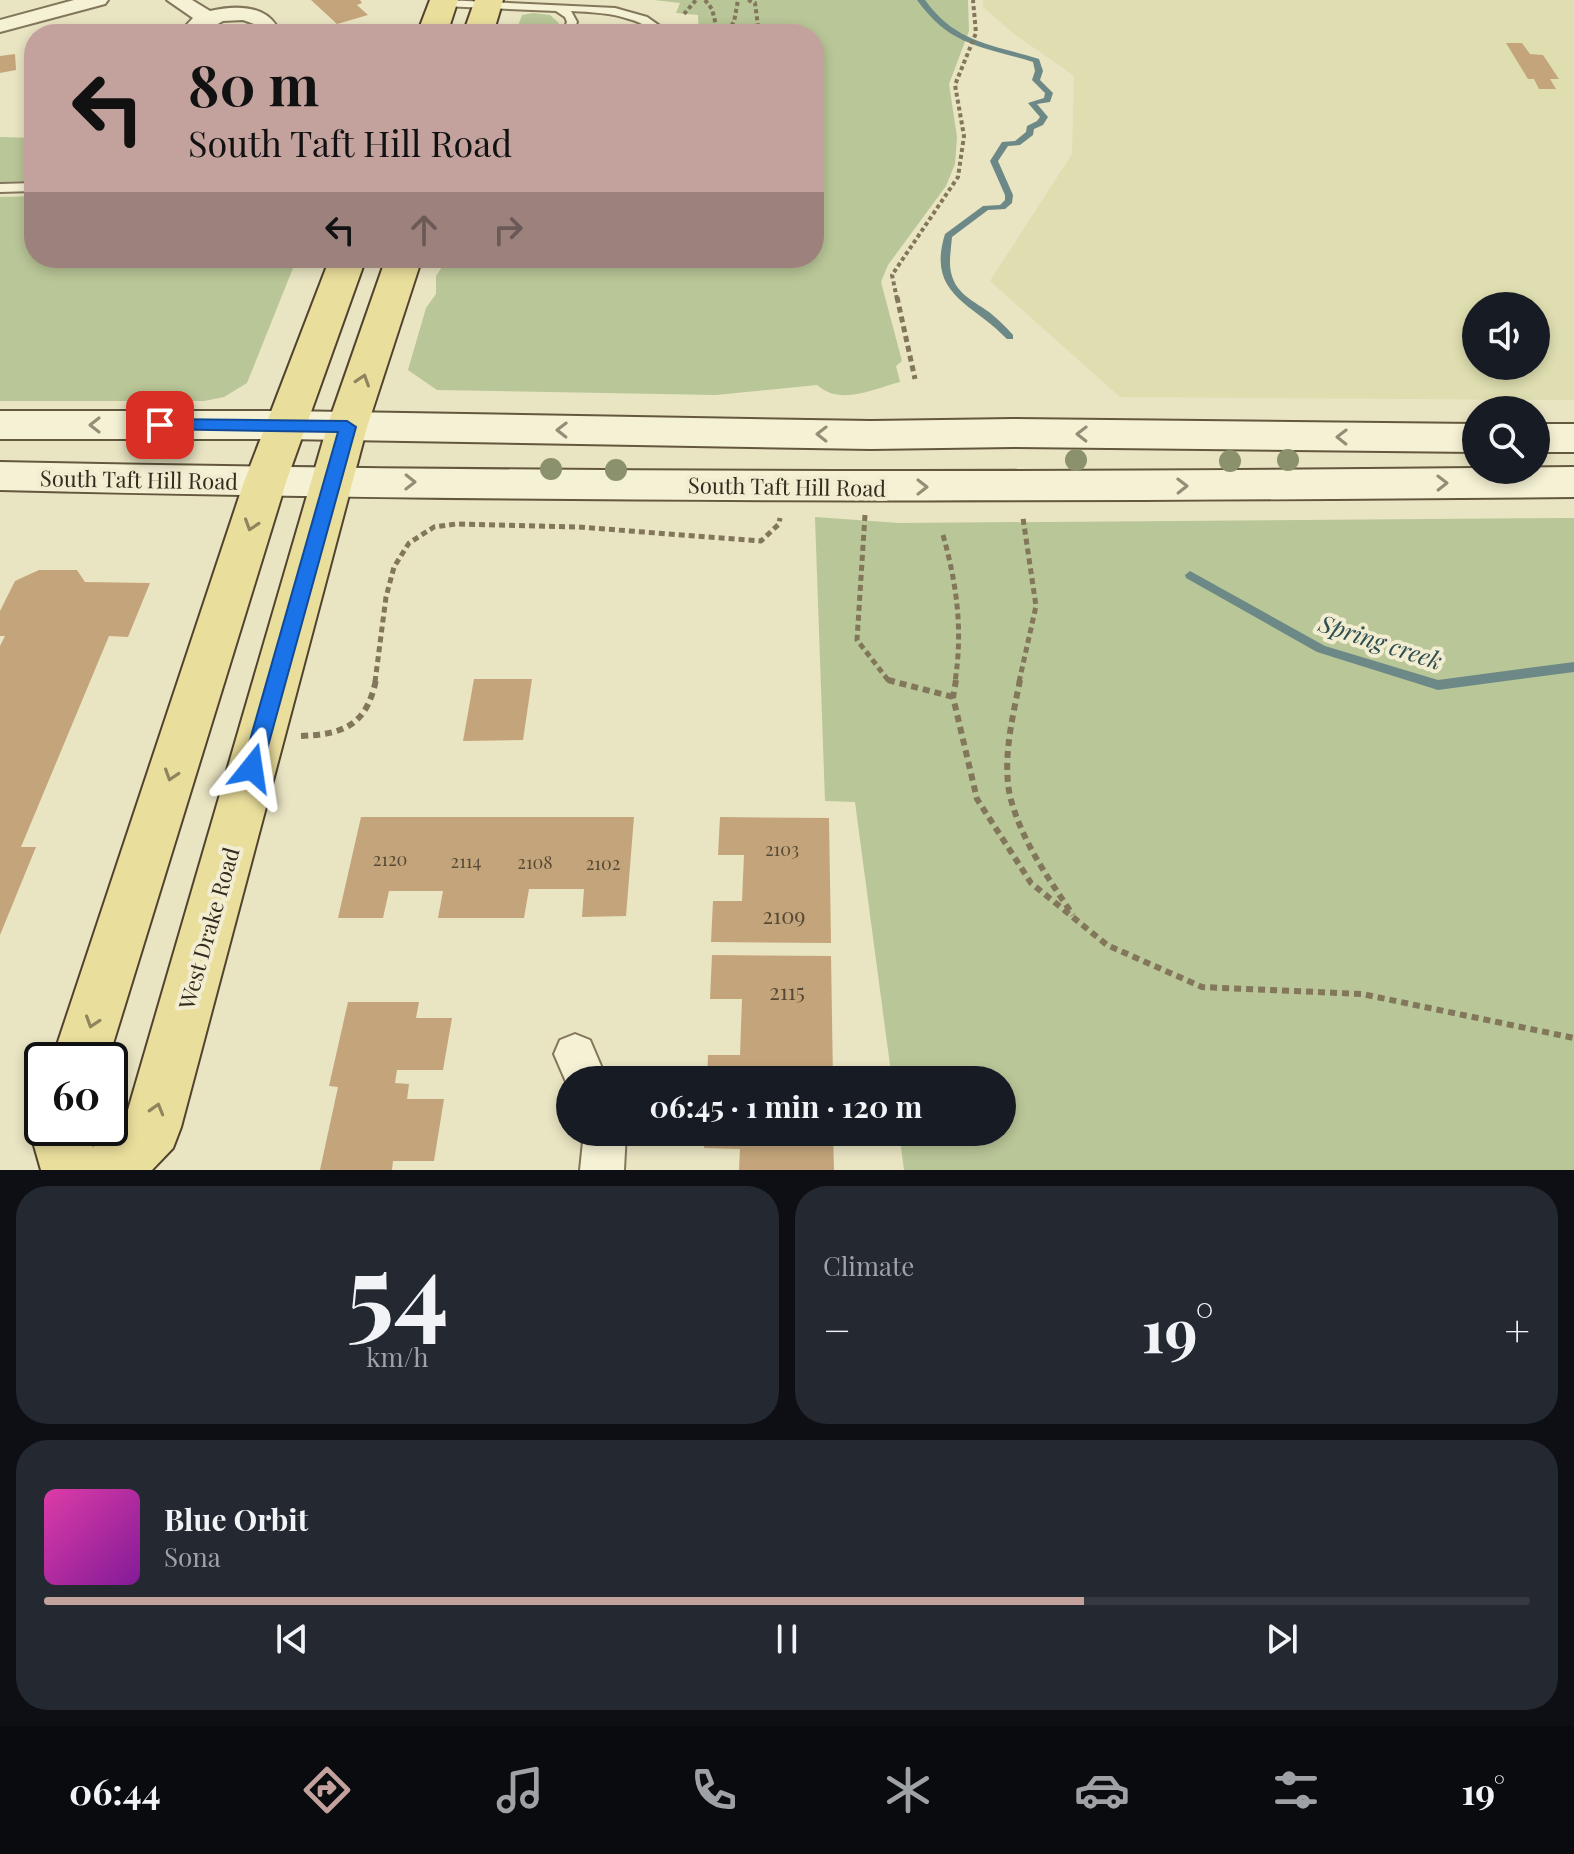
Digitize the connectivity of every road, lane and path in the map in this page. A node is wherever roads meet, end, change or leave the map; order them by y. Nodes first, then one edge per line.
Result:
1 (98, 0) edge
2 (177, 0) edge
3 (696, 0) edge
4 (705, 0) edge
5 (738, 0) edge
6 (748, 0) edge
7 (973, 0) edge
8 (444, 1) edge
9 (489, 1) edge
10 (558, 8) junction
11 (684, 14) dead end
12 (209, 19) junction
13 (197, 24) edge
14 (264, 24) edge
15 (436, 24) edge
16 (481, 24) edge
17 (571, 24) edge
18 (651, 24) edge
19 (714, 24) edge
20 (732, 24) edge
21 (758, 24) edge
22 (0, 26) edge
23 (24, 187) edge
24 (0, 188) edge
25 (344, 268) edge
26 (401, 268) edge
27 (915, 379) dead end
28 (0, 425) edge
29 (285, 425) junction
30 (347, 427) junction
31 (1462, 438) edge
32 (1550, 438) edge
33 (1574, 438) edge
34 (0, 476) edge
35 (332, 481) junction
36 (265, 482) junction
37 (1574, 482) edge
38 (788, 486) junction
39 (867, 487) junction
40 (1023, 518) dead end
41 (943, 535) dead end
42 (953, 697) junction
43 (260, 738) junction
44 (1078, 922) junction
45 (1574, 1038) edge
46 (86, 1042) edge
47 (64, 1146) edge
48 (604, 1146) edge
49 (71, 1170) edge
50 (112, 1170) edge
51 (602, 1170) edge

1 - 22 street
2 - 12 street
3 - 11 path
4 - 19 path
5 - 20 path
6 - 21 path
7 - 27 path
8 - 9 lane
8 - 15 main road
9 - 10 lane
9 - 16 main road
10 - 17 lane
10 - 18 lane
12 - 13 street
12 - 14 street
23 - 24 lane
25 - 29 main road
30 -> 26 main road, West Drake Road
29 -> 28 main road
29 - 30 main road
29 - 36 main road
31 -> 30 main road
30 - 35 main road, West Drake Road
32 - 33 main road
34 - 36 main road, South Taft Hill Road
35 - 36 main road, South Taft Hill Road
35 -> 38 main road, South Taft Hill Road
35 - 43 main road, West Drake Road
36 -> 46 main road
39 -> 37 main road, South Taft Hill Road
38 - 39 main road, South Taft Hill Road
38 - 43 path
39 - 42 path
40 - 44 path
41 - 42 path
42 - 44 path
50 -> 43 main road, West Drake Road
44 - 45 path
47 - 49 main road
48 - 51 street

